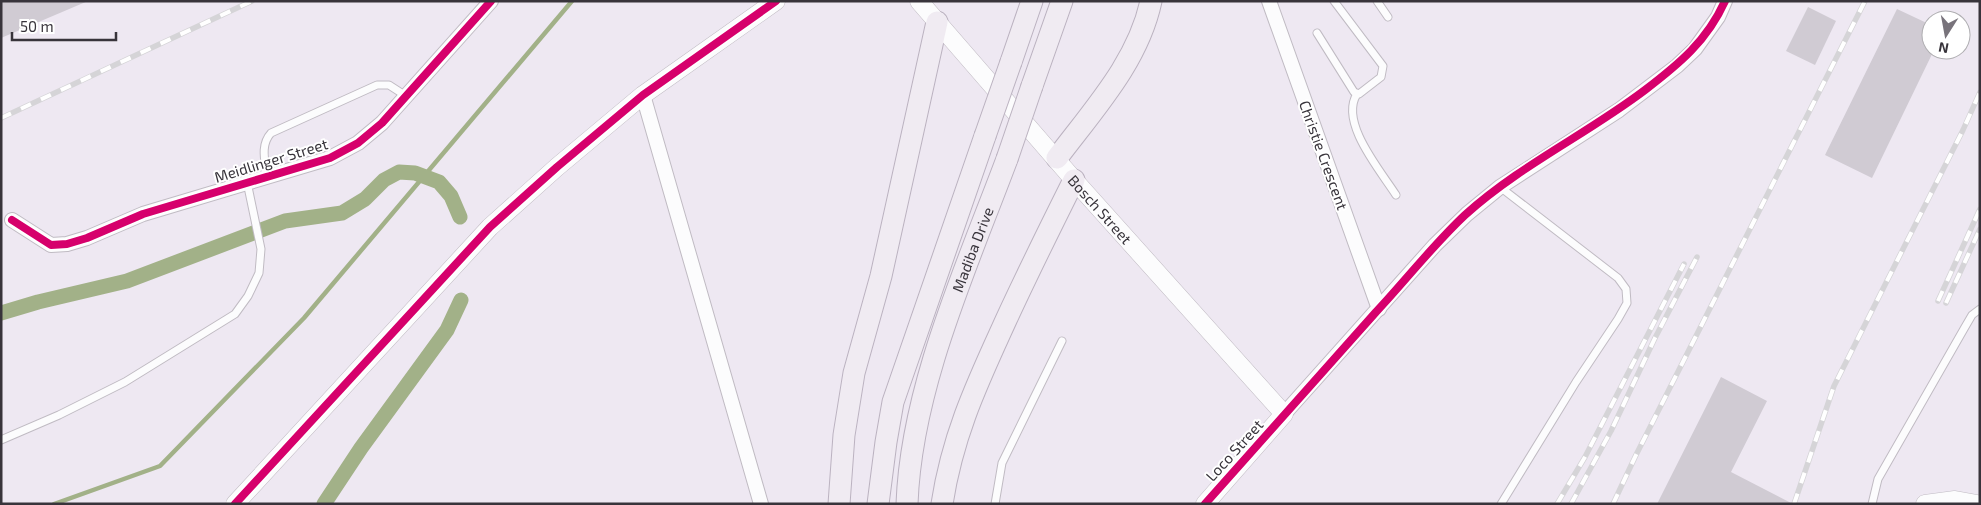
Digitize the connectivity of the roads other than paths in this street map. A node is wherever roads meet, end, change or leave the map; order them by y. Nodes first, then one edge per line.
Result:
1 (490, 1) edge
2 (776, 1) edge
3 (919, 1) edge
4 (1032, 1) edge
5 (1062, 1) edge
6 (1151, 1) edge
7 (1269, 1) edge
8 (1334, 1) edge
9 (1376, 1) edge
10 (1725, 1) edge
11 (1388, 17) dead end
12 (937, 22) junction
13 (1316, 33) dead end
14 (1357, 94) junction
15 (644, 95) junction
16 (406, 96) junction
17 (1056, 158) junction
18 (267, 177) junction
19 (1074, 180) junction
20 (247, 182) junction
21 (1500, 187) junction
22 (1396, 196) dead end
23 (12, 220) dead end
24 (1980, 309) edge
25 (1379, 310) junction
26 (1062, 341) dead end
27 (1284, 414) junction
28 (1, 440) edge
29 (234, 504) edge
30 (761, 504) edge
31 (839, 504) edge
32 (878, 504) edge
33 (907, 504) edge
34 (942, 504) edge
35 (995, 504) edge
36 (1204, 504) edge
37 (1501, 504) edge
38 (1872, 504) edge
39 (1925, 504) edge
40 (1977, 504) edge

1 - 16 street, Meidlinger Street
2 - 15 street
3 - 12 street, Bosch Street
4 - 32 main road, Madiba Drive, bridge
5 - 33 main road, Madiba Drive, bridge
6 - 17 main road
7 - 25 street, Christie Crescent
8 - 14 lane
9 - 11 lane
10 - 21 street
12 - 17 street, Bosch Street
12 - 31 main road
13 - 14 lane
14 - 22 lane
15 - 29 street
15 - 30 street
16 - 18 street, Meidlinger Street
16 - 18 lane
17 - 19 street, Bosch Street
18 - 20 street, Meidlinger Street
19 - 27 street, Bosch Street
19 - 34 main road
20 - 23 street, Meidlinger Street
20 - 28 lane
21 - 25 street
21 - 37 lane
24 - 38 lane
25 - 27 street
26 - 35 lane
27 - 36 street, Loco Street
39 - 40 street

